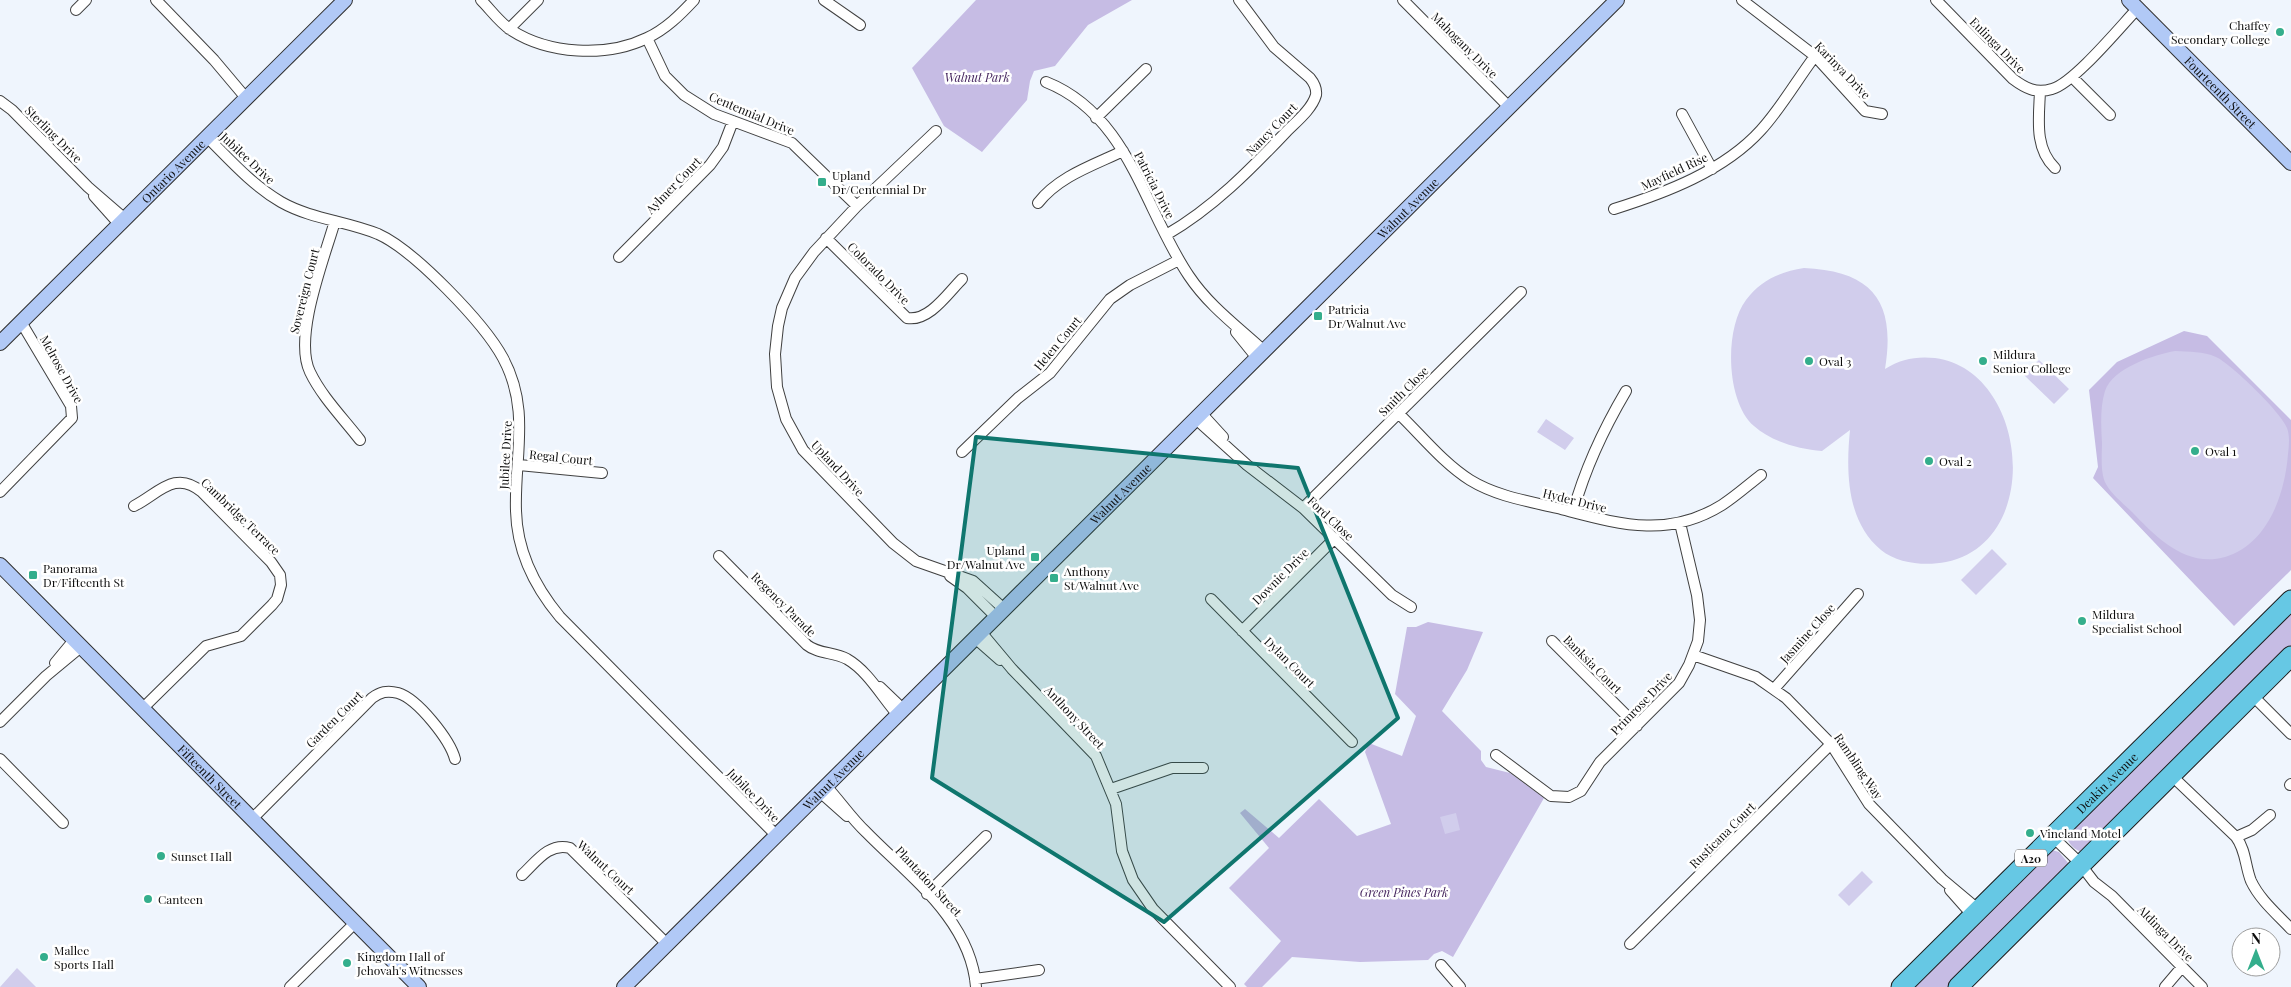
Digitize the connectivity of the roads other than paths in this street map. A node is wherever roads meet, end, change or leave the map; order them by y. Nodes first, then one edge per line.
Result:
1 (86, 0) edge
2 (156, 0) edge
3 (345, 0) edge
4 (481, 0) edge
5 (538, 0) edge
6 (694, 0) edge
7 (824, 0) edge
8 (1239, 0) edge
9 (1403, 0) edge
10 (1617, 0) edge
11 (1742, 0) edge
12 (1936, 0) edge
13 (2136, 3) edge
14 (76, 10) dead end
15 (860, 25) dead end
16 (509, 29) junction
17 (647, 38) junction
18 (1814, 56) junction
19 (1146, 69) dead end
20 (2072, 77) junction
21 (1046, 82) dead end
22 (2040, 91) junction
23 (248, 96) junction
24 (0, 101) edge
25 (1509, 106) junction
26 (1682, 114) dead end
27 (1882, 114) dead end
28 (2110, 115) dead end
29 (1096, 118) junction
30 (733, 121) junction
31 (936, 131) dead end
32 (207, 137) junction
33 (1123, 151) junction
34 (2291, 151) edge
35 (2291, 163) edge
36 (1712, 168) junction
37 (2055, 168) dead end
38 (1038, 202) dead end
39 (857, 206) junction
40 (1614, 209) dead end
41 (335, 221) junction
42 (122, 222) junction
43 (1166, 235) junction
44 (826, 238) junction
45 (619, 257) dead end
46 (1179, 260) junction
47 (962, 279) dead end
48 (1521, 292) dead end
49 (21, 322) junction
50 (0, 342) edge
51 (1260, 354) junction
52 (1626, 391) dead end
53 (1398, 413) junction
54 (1198, 416) junction
55 (360, 440) dead end
56 (962, 452) dead end
57 (518, 465) junction
58 (602, 473) dead end
59 (1761, 475) dead end
60 (0, 492) edge
61 (134, 506) dead end
62 (1303, 508) junction
63 (1573, 512) junction
64 (1680, 523) junction
65 (1335, 538) junction
66 (720, 556) dead end
67 (0, 565) edge
68 (1858, 594) dead end
69 (1211, 599) dead end
70 (2291, 600) edge
71 (1411, 606) dead end
72 (1000, 613) junction
73 (1242, 631) junction
74 (978, 635) junction
75 (1552, 641) dead end
76 (77, 643) junction
77 (1693, 655) junction
78 (2291, 656) edge
79 (1774, 689) junction
80 (2252, 696) junction
81 (142, 709) junction
82 (901, 712) junction
83 (0, 722) edge
84 (1637, 726) junction
85 (2291, 734) edge
86 (1352, 742) dead end
87 (1831, 744) junction
88 (1496, 755) dead end
89 (0, 759) edge
90 (455, 759) dead end
91 (1202, 768) dead end
92 (2171, 775) junction
93 (1111, 788) junction
94 (823, 789) junction
95 (2270, 815) dead end
96 (252, 819) junction
97 (63, 824) dead end
98 (776, 836) junction
99 (986, 836) dead end
100 (2053, 837) junction
101 (2236, 837) junction
102 (2081, 865) junction
103 (522, 875) dead end
104 (927, 894) junction
105 (1976, 913) junction
106 (355, 923) junction
107 (2291, 928) edge
108 (666, 944) junction
109 (1630, 944) dead end
110 (1441, 965) dead end
111 (2182, 968) junction
112 (1039, 970) dead end
113 (975, 983) edge
114 (627, 986) edge
115 (290, 987) edge
116 (419, 987) edge
117 (1230, 987) edge
118 (1460, 987) edge
119 (1901, 987) edge
120 (1958, 987) edge
121 (2165, 987) edge
122 (2202, 987) edge

1 - 14 street
2 - 23 street
3 - 23 street, Ontario Avenue
4 - 16 street
5 - 16 street
6 - 17 street
7 - 15 street
8 - 43 street, Nancy Court
9 - 25 street, Mahogany Drive
10 - 25 street, Walnut Avenue
11 - 18 street, Karinya Drive
12 - 22 street, Eulinga Drive
13 - 20 street
13 - 34 street, Fourteenth Street
13 - 35 street, Fourteenth Street
16 - 17 street
17 - 30 street, Centennial Drive
18 - 27 street, Karinya Drive
18 - 36 street, Mayfield Rise
19 - 29 street
20 - 22 street
20 - 28 street
21 - 29 street, Patricia Drive
22 - 37 street
23 - 32 street, Ontario Avenue
24 - 42 street, Sterling Drive
25 - 51 street, Walnut Avenue
26 - 36 street
29 - 33 street, Patricia Drive
30 - 39 street, Centennial Drive
30 - 45 street, Aylmer Court
31 - 39 street, Upland Drive
32 - 41 street, Jubilee Drive
32 - 42 street, Ontario Avenue
33 - 38 street
33 - 43 street, Patricia Drive
36 - 40 street, Mayfield Rise
39 - 44 street, Upland Drive
41 - 55 street, Sovereign Court
41 - 57 street, Jubilee Drive
42 - 49 street, Ontario Avenue
43 - 46 street, Patricia Drive
44 - 47 street, Colorado Drive
44 - 72 street, Upland Drive
46 - 51 street, Patricia Drive
46 - 56 street, Helen Court
48 - 53 street, Smith Close
49 - 50 street, Ontario Avenue
49 - 60 street, Melrose Drive
51 - 54 street, Walnut Avenue
52 - 63 street
53 - 62 street, Smith Close
53 - 63 street, Hyder Drive
54 - 62 street, Ford Close
54 - 72 street, Walnut Avenue
57 - 58 street, Regal Court
57 - 98 street, Jubilee Drive
59 - 64 street, Hyder Drive
61 - 81 street, Cambridge Terrace
62 - 65 street, Ford Close
63 - 64 street, Hyder Drive
64 - 77 street, Primrose Drive
65 - 71 street, Ford Close
65 - 73 street, Downie Drive
66 - 82 street, Regency Parade
67 - 76 street, Fifteenth Street
68 - 79 street, Jasmine Close
69 - 73 street, Dylan Court
70 - 100 highway, Deakin Avenue / A20
72 - 74 street, Walnut Avenue
73 - 86 street, Dylan Court
74 - 82 street, Walnut Avenue
74 - 93 street, Anthony Street
75 - 84 street, Banksia Court
76 - 81 street, Fifteenth Street
76 - 83 street
77 - 79 street, Rambling Way
77 - 84 street, Primrose Drive
78 - 80 highway
79 - 87 street, Rambling Way
80 - 85 street
80 - 92 highway
81 - 96 street, Fifteenth Street
82 - 94 street, Walnut Avenue
84 - 88 street, Primrose Drive
87 - 105 street, Rambling Way
87 - 109 street, Rusticana Court
89 - 97 street
90 - 96 street, Garden Court
91 - 93 street
92 - 101 street
92 - 102 highway
93 - 117 street, Anthony Street
94 - 98 street, Walnut Avenue
94 - 104 street, Plantation Street
95 - 101 street
96 - 106 street, Fifteenth Street
98 - 108 street, Walnut Avenue
99 - 104 street
100 - 102 street, Aldinga Drive
100 - 105 highway, Deakin Avenue / A20
101 - 107 street
102 - 111 street, Aldinga Drive
102 - 120 highway
103 - 108 street, Walnut Court
104 - 113 street, Plantation Street
105 - 119 highway, Deakin Avenue / A20
106 - 115 street
106 - 116 street, Fifteenth Street
108 - 114 street, Walnut Avenue
110 - 118 street
111 - 121 street
111 - 122 street, Aldinga Drive
112 - 113 street

